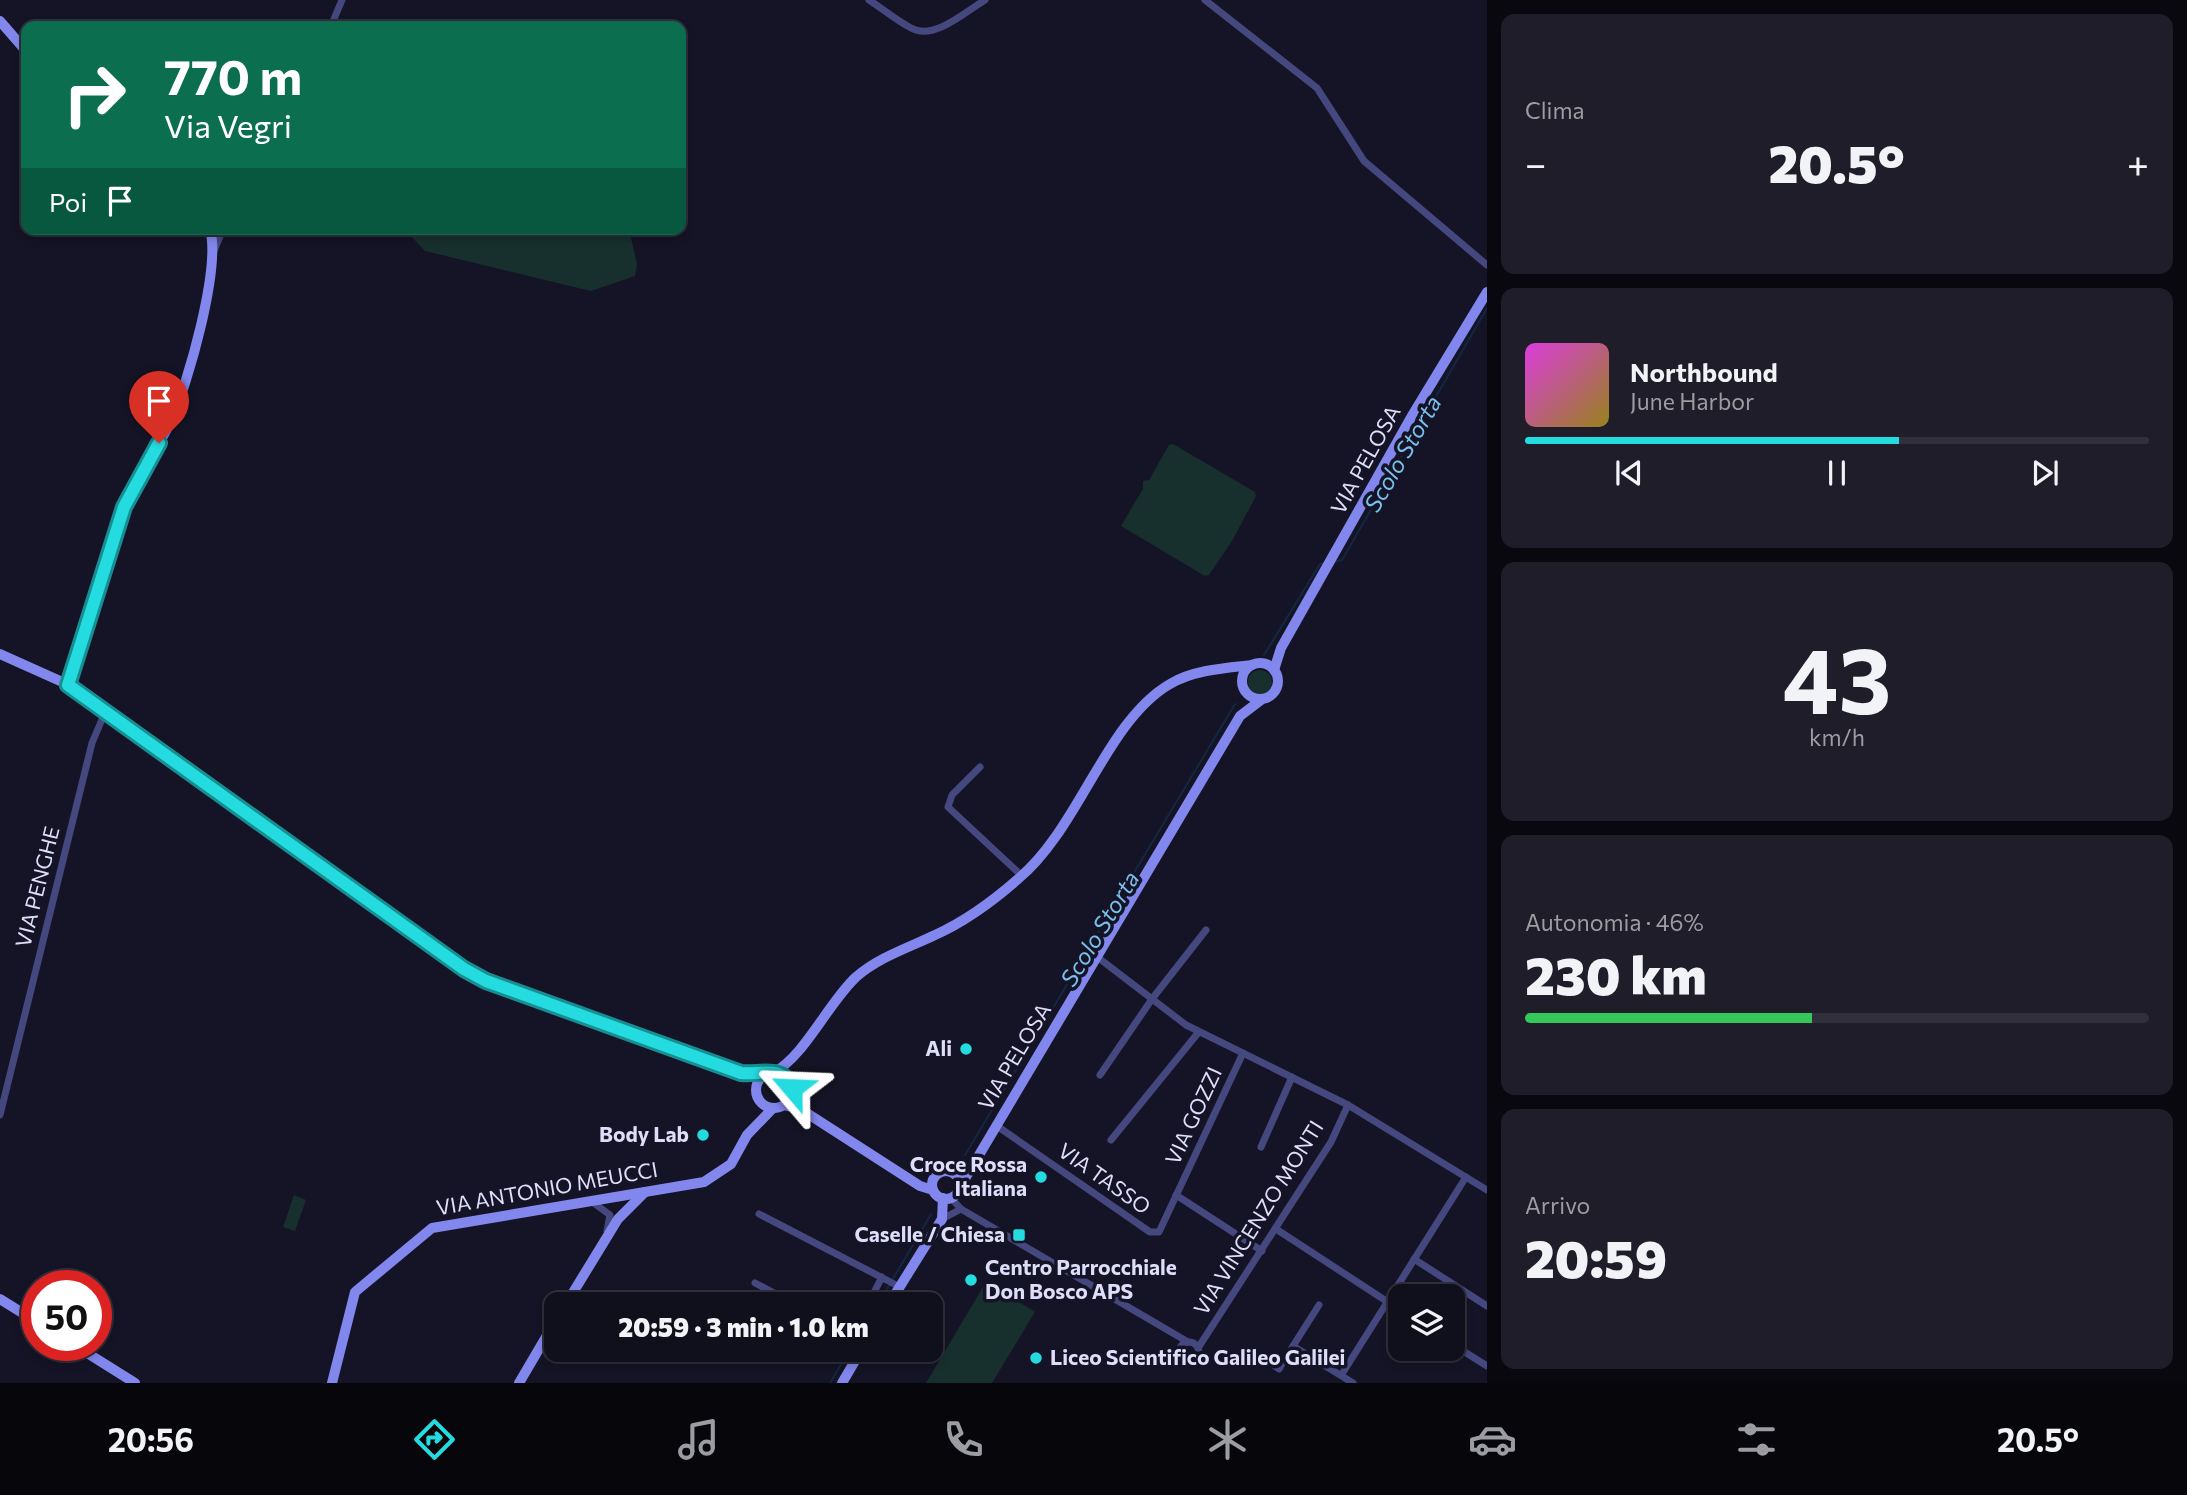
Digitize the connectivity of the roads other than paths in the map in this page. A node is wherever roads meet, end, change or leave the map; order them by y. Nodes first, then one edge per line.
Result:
1 (342, 0) edge
2 (869, 0) edge
3 (985, 0) edge
4 (1206, 0) edge
5 (0, 21) edge
6 (333, 21) edge
7 (21, 45) edge
8 (211, 235) edge
9 (221, 235) edge
10 (214, 252) junction
11 (1487, 265) edge
12 (1487, 292) edge
13 (1281, 648) junction
14 (0, 654) edge
15 (1263, 663) junction
16 (1251, 665) junction
17 (1274, 670) junction
18 (1213, 671) junction
19 (68, 685) junction
20 (1243, 688) junction
21 (1261, 700) junction
22 (106, 710) junction
23 (1240, 716) junction
24 (980, 767) dead end
25 (1022, 876) junction
26 (1206, 930) dead end
27 (1096, 956) junction
28 (1152, 999) junction
29 (1198, 1032) junction
30 (1243, 1053) junction
31 (792, 1060) junction
32 (741, 1073) junction
33 (769, 1074) junction
34 (1100, 1075) dead end
35 (1292, 1077) junction
36 (789, 1080) junction
37 (756, 1089) junction
38 (792, 1092) junction
39 (760, 1101) junction
40 (1348, 1105) junction
41 (779, 1107) junction
42 (802, 1110) junction
43 (0, 1115) edge
44 (997, 1126) junction
45 (752, 1128) junction
46 (1111, 1140) dead end
47 (1261, 1147) dead end
48 (973, 1166) junction
49 (953, 1172) junction
50 (935, 1176) junction
51 (1466, 1177) junction
52 (912, 1180) junction
53 (960, 1187) junction
54 (933, 1190) junction
55 (1487, 1190) edge
56 (645, 1192) junction
57 (1176, 1195) junction
58 (947, 1198) junction
59 (588, 1200) junction
60 (961, 1209) junction
61 (759, 1214) dead end
62 (942, 1219) junction
63 (1276, 1229) junction
64 (605, 1239) junction
65 (1262, 1251) junction
66 (1414, 1259) junction
67 (891, 1282) junction
68 (755, 1283) dead end
69 (573, 1292) edge
70 (772, 1292) edge
71 (881, 1292) edge
72 (890, 1292) edge
73 (0, 1299) edge
74 (1387, 1301) junction
75 (1319, 1305) dead end
76 (1487, 1306) edge
77 (21, 1312) edge
78 (1177, 1335) junction
79 (544, 1340) edge
80 (1188, 1342) junction
81 (1293, 1346) junction
82 (1198, 1348) junction
83 (1179, 1349) junction
84 (1465, 1352) edge
85 (100, 1361) edge
86 (854, 1362) edge
87 (1269, 1362) dead end
88 (1487, 1366) edge
89 (1342, 1374) junction
90 (135, 1383) edge
91 (332, 1383) edge
92 (519, 1383) edge
93 (842, 1383) edge
94 (1353, 1383) edge

1 - 6 street
2 - 3 street
4 - 11 street
5 - 7 main road
8 - 10 main road
9 - 10 street
10 - 19 main road
12 - 13 main road, VIA PELOSA
13 - 15 main road, VIA PELOSA
13 - 17 main road, VIA PELOSA
14 - 19 main road
15 - 16 main road
15 - 17 main road
16 - 18 main road
16 - 20 main road, VIA PELOSA
17 - 21 main road, VIA PELOSA
18 - 20 main road
18 - 25 main road
19 - 22 main road
20 - 21 main road
20 - 23 main road, VIA PELOSA
21 - 23 main road, VIA PELOSA
22 - 32 main road
22 - 43 street, VIA PENGHE
23 - 27 main road, VIA PELOSA
24 - 25 street
25 - 31 main road
26 - 28 street
27 - 28 street
27 - 44 main road, VIA PELOSA
28 - 29 street
28 - 34 street
29 - 30 street
29 - 46 street
30 - 35 street
30 - 57 street, VIA GOZZI
31 - 33 main road
31 - 36 main road
32 - 33 main road
32 - 37 main road
33 - 36 main road
33 - 37 main road
35 - 40 street
35 - 47 street
36 - 38 main road
37 - 39 main road
38 - 41 main road
38 - 42 main road
39 - 41 main road
39 - 45 main road, VIA ANTONIO MEUCCI
40 - 51 street
40 - 63 street, VIA VINCENZO MONTI
41 - 42 main road
41 - 45 main road, VIA ANTONIO MEUCCI
42 - 52 main road
44 - 48 main road, VIA PELOSA
44 - 57 street, VIA TASSO
45 - 56 main road, VIA ANTONIO MEUCCI
48 - 49 main road
48 - 53 main road, VIA PELOSA
49 - 50 main road
49 - 53 main road
50 - 52 main road
50 - 54 main road
51 - 55 street
51 - 66 street
52 - 54 main road
53 - 58 main road
54 - 58 main road
56 - 59 main road, VIA ANTONIO MEUCCI
56 - 64 main road
57 - 65 street
58 - 60 street
58 - 62 main road
59 - 64 street
59 - 91 main road, VIA ANTONIO MEUCCI
60 - 62 street
60 - 78 street
61 - 67 street
62 - 67 main road
63 - 65 street, VIA VINCENZO MONTI
63 - 74 street
64 - 69 main road
65 - 82 street, VIA VINCENZO MONTI
66 - 74 street
66 - 76 street
67 - 71 street
67 - 72 main road
68 - 70 street
73 - 77 main road
74 - 89 street
75 - 81 street
78 - 80 street
78 - 83 street
79 - 92 main road
80 - 82 street
80 - 83 street
81 - 87 street
81 - 89 street
82 - 83 street
84 - 88 street
85 - 90 main road
86 - 93 main road
89 - 94 street

